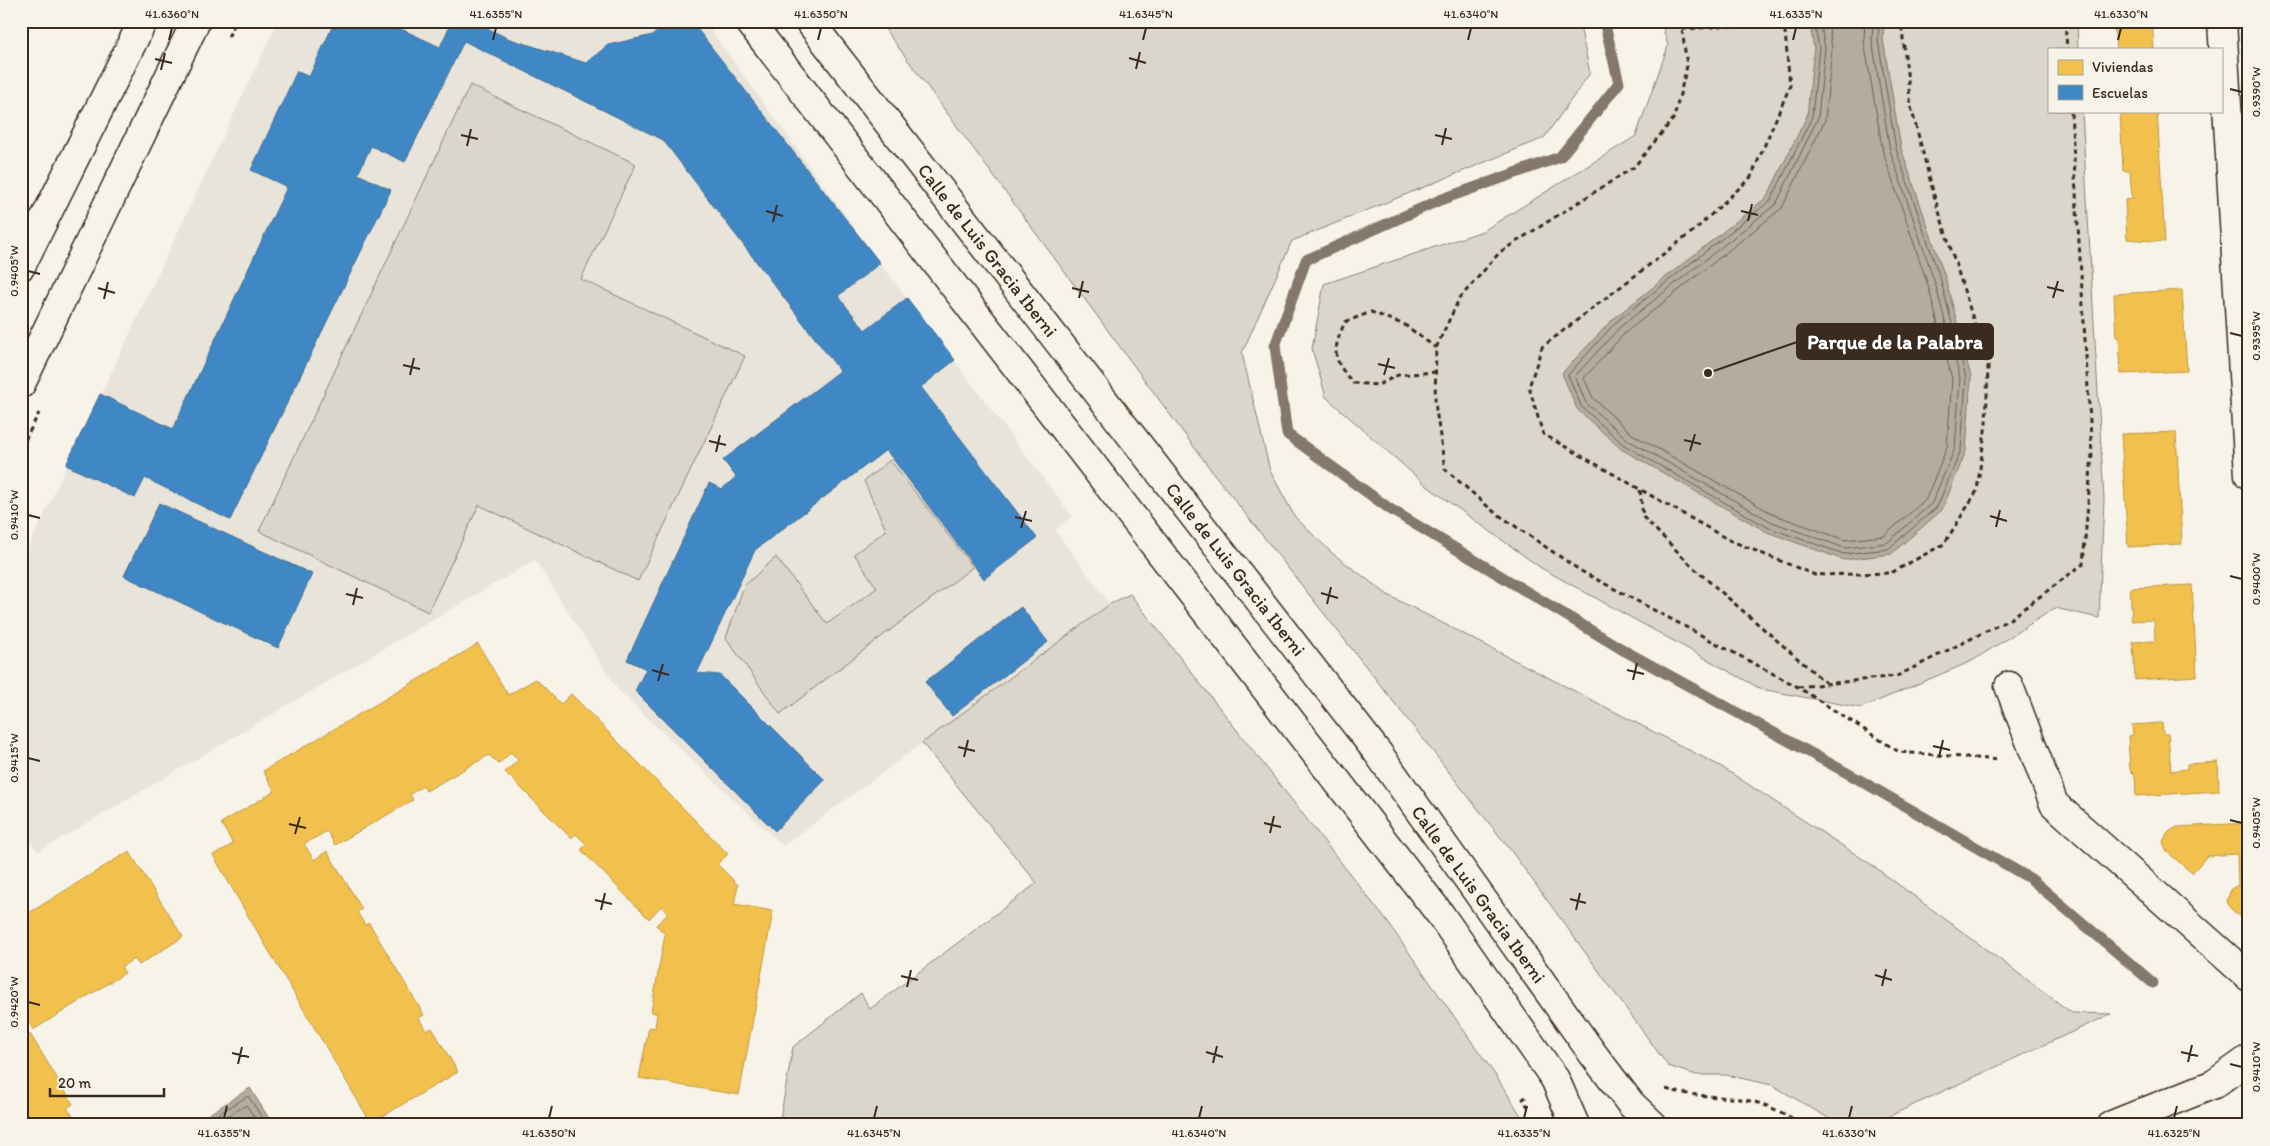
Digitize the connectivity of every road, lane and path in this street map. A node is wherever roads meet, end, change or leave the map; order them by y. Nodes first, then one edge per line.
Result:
1 (143, 21) edge
2 (196, 21) edge
3 (749, 21) edge
4 (809, 21) edge
5 (1681, 21) edge
6 (1812, 21) edge
7 (1901, 21) edge
8 (2065, 21) edge
9 (2222, 21) edge
10 (1784, 22) edge
11 (1682, 29) junction
12 (2067, 48) edge
13 (2071, 112) edge
14 (21, 266) edge
15 (1436, 348) junction
16 (1436, 372) junction
17 (21, 384) edge
18 (2249, 475) edge
19 (1640, 489) junction
20 (1827, 683) junction
21 (2008, 686) dead end
22 (1798, 687) junction
23 (2038, 762) junction
24 (2249, 978) edge
25 (2249, 1059) edge
26 (2249, 1082) edge
27 (2214, 1084) junction
28 (1663, 1088) dead end
29 (1575, 1125) edge
30 (1653, 1125) edge
31 (1804, 1125) edge
32 (2112, 1125) edge

1 - 14 main road
2 - 17 main road
3 - 29 main road
4 - 30 main road, Calle de Luis Gracia Iberni
5 - 11 path
6 - 10 path
7 - 19 path
8 - 12 path
9 - 18 main road
10 - 11 path
10 - 19 path
11 - 15 path
13 - 20 path
15 - 16 path
15 - 16 path
16 - 22 path
19 - 20 path
20 - 22 path
21 - 23 main road
22 - 23 path
23 - 24 main road
25 - 27 main road
26 - 27 main road
27 - 32 main road
28 - 31 path

